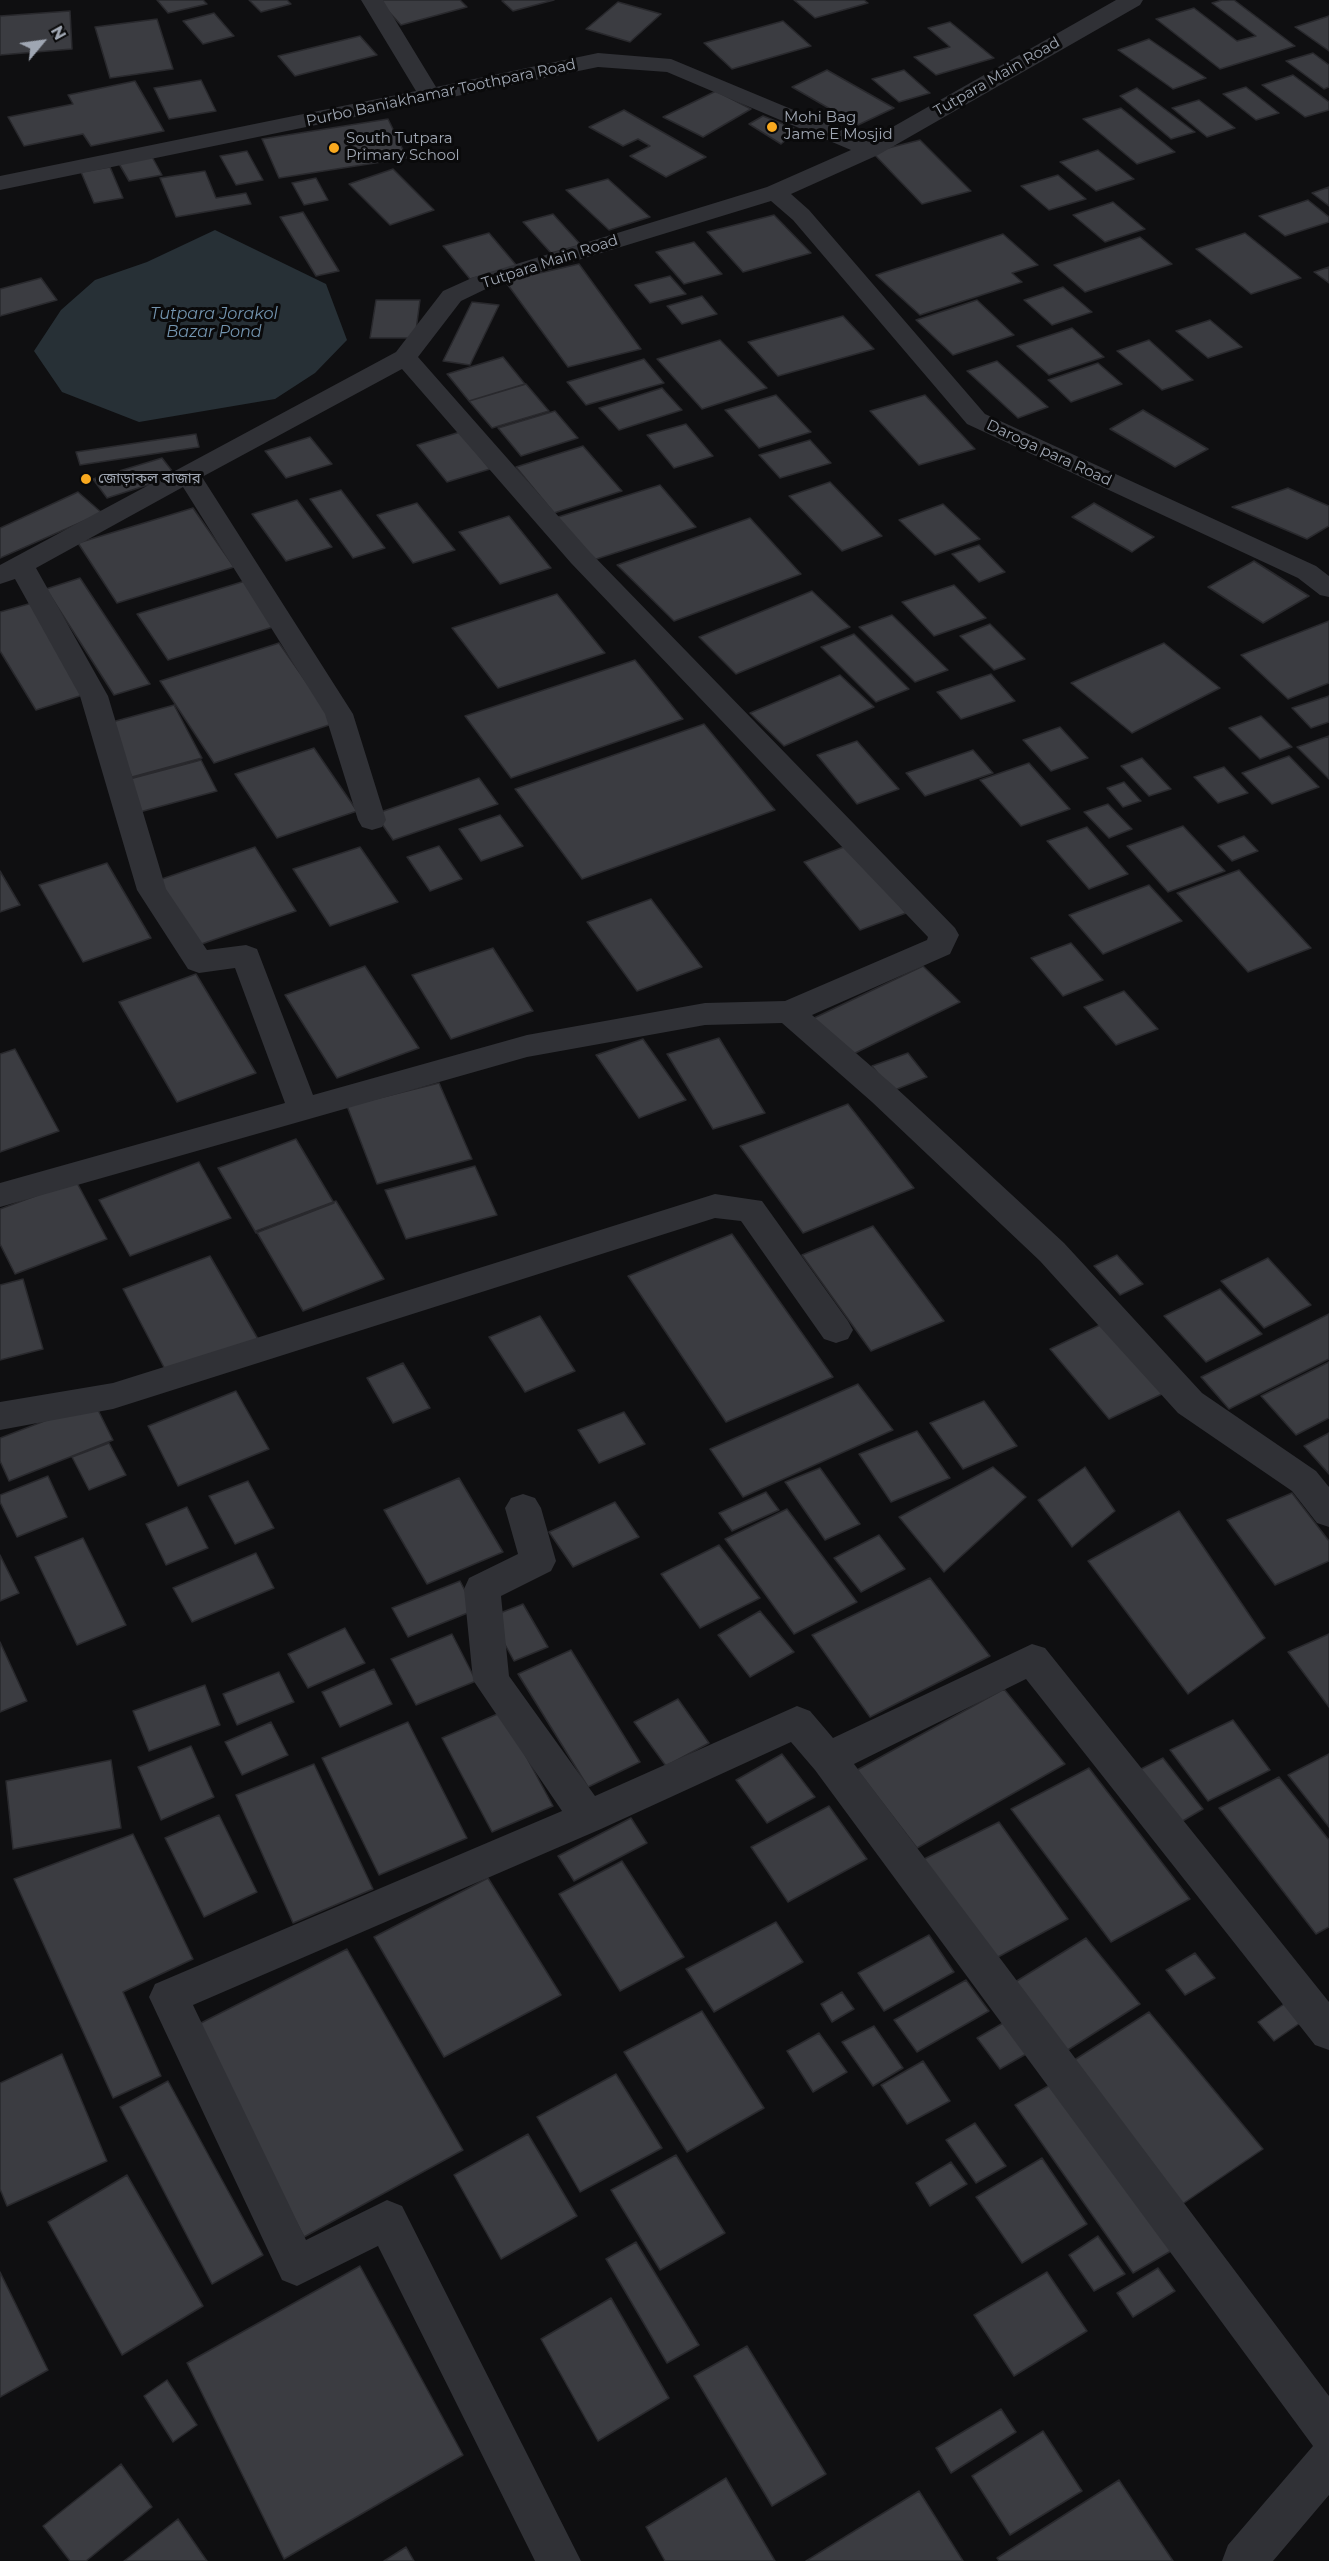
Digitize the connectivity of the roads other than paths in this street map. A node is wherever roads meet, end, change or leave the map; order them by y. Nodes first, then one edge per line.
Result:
1 (372, 0) edge
2 (1132, 0) edge
3 (430, 95) junction
4 (870, 150) junction
5 (0, 183) edge
6 (775, 192) junction
7 (405, 357) junction
8 (189, 476) junction
9 (10, 570) edge
10 (1329, 589) edge
11 (372, 820) dead end
12 (789, 1011) junction
13 (303, 1110) junction
14 (0, 1195) edge
15 (836, 1330) dead end
16 (0, 1416) edge
17 (523, 1508) dead end
18 (1329, 1513) edge
19 (828, 1759) junction
20 (588, 1816) junction
21 (1329, 2032) edge
22 (1329, 2432) edge
23 (1329, 2461) edge
24 (559, 2561) edge
25 (1244, 2561) edge

1 - 3 street
2 - 4 street, Tutpara Main Road
3 - 4 street, Purbo Baniakhamar Toothpara Road
3 - 5 street, Purbo Baniakhamar Toothpara Road
4 - 6 street, Tutpara Main Road
6 - 7 street, Tutpara Main Road
6 - 10 street, Daroga para Road
7 - 8 street, Tutpara Main Road
7 - 12 street
8 - 9 street, Tutpara Main Road
8 - 11 street
9 - 13 street
12 - 13 street
12 - 18 street
13 - 14 street
15 - 16 street
17 - 20 street
19 - 20 street
19 - 21 street
19 - 22 street
20 - 24 street
23 - 25 street

